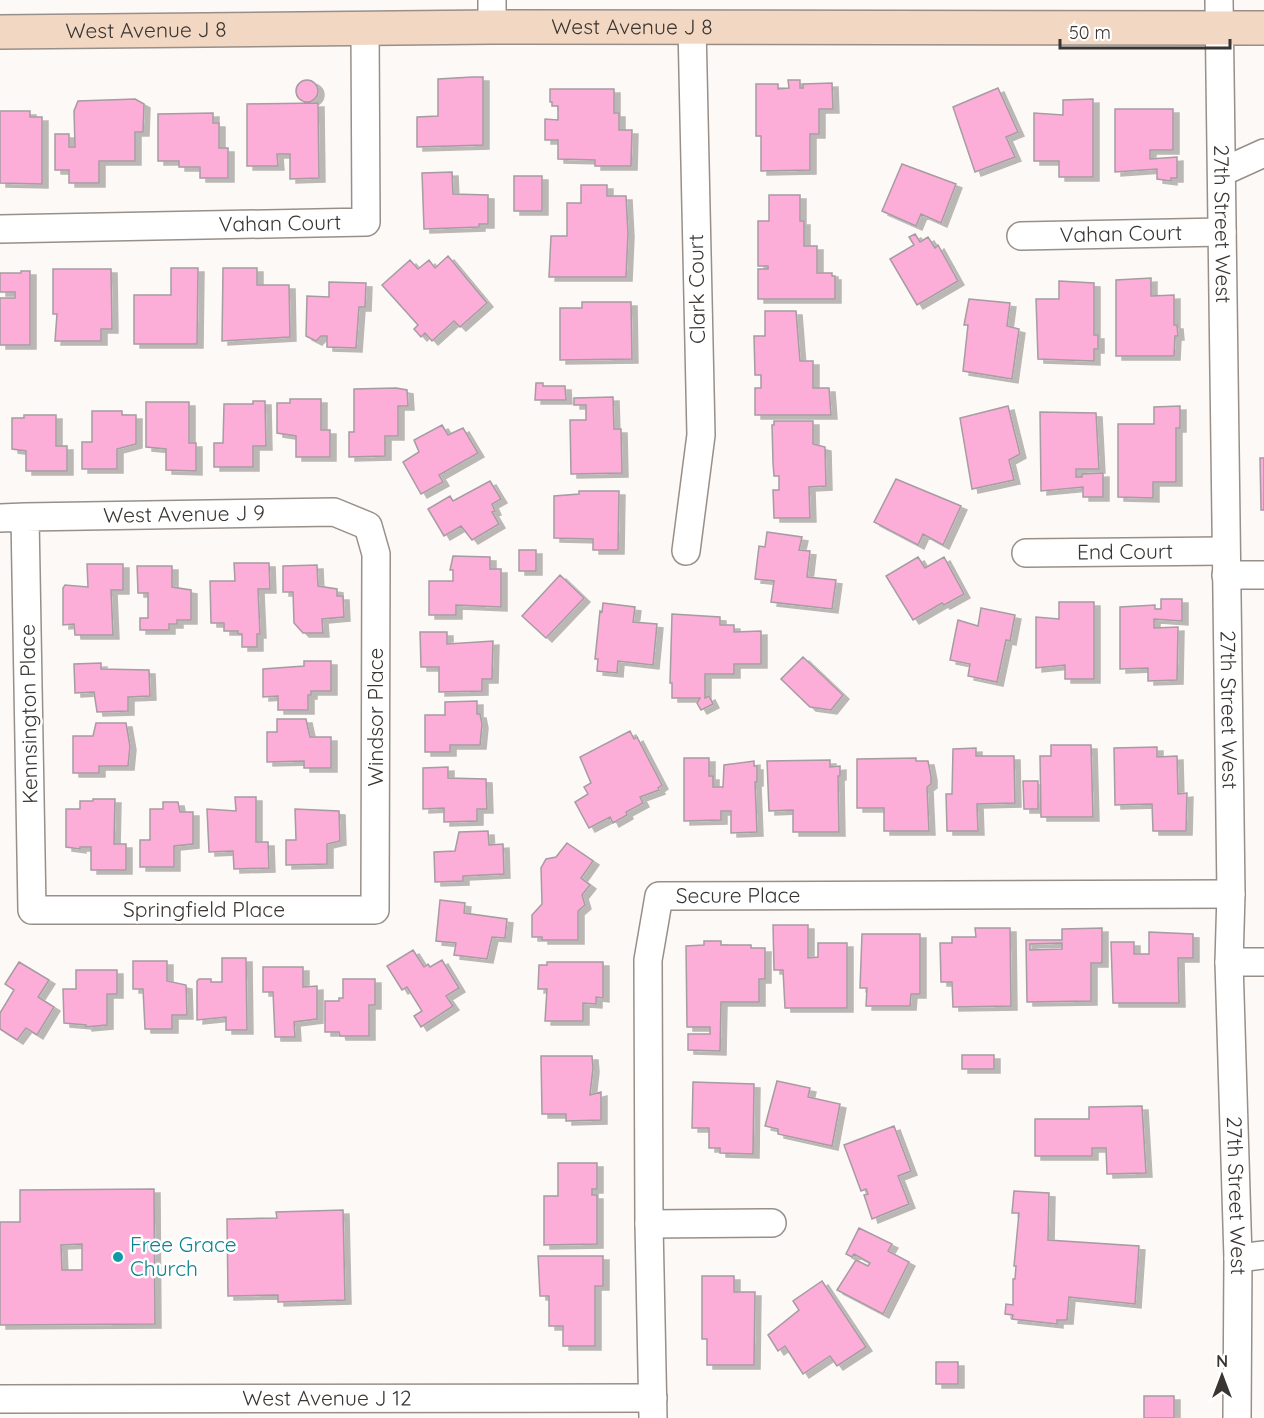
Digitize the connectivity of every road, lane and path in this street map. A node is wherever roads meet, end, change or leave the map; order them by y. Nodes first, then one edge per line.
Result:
1 (492, 13) edge
2 (1219, 14) edge
3 (692, 26) junction
4 (364, 28) junction
5 (1264, 28) edge
6 (0, 32) edge
7 (1264, 153) edge
8 (1222, 172) junction
9 (0, 228) edge
10 (1222, 232) junction
11 (1021, 236) dead end
12 (12, 518) edge
13 (368, 526) joint
14 (686, 551) dead end
15 (1026, 553) dead end
16 (1225, 563) junction
17 (1264, 575) edge
18 (1231, 894) junction
19 (32, 910) joint
20 (375, 910) joint
21 (1229, 962) junction
22 (1264, 962) edge
23 (772, 1223) dead end
24 (649, 1224) junction
25 (1251, 1256) edge
26 (0, 1399) edge
27 (213, 1407) edge
28 (653, 1408) edge
29 (1237, 1418) edge

1 - 3 street, West Avenue J 8
1 - 4 street, West Avenue J 8
2 - 3 street, West Avenue J 8
2 - 5 street, West Avenue J 8
2 - 8 street, 27th Street West
3 - 14 street, Clark Court
4 - 6 street, West Avenue J 8
4 - 9 street, Vahan Court
7 - 8 street
8 - 10 street, 27th Street West
10 - 11 street, Vahan Court
10 - 16 street, 27th Street West
12 - 13 street, West Avenue J 9
12 - 19 street, Kennsington Place
13 - 20 street, Windsor Place
15 - 16 street, End Court
16 - 17 street, End Court
16 - 18 street, 27th Street West
18 - 21 street, 27th Street West
18 - 24 street, Secure Place
19 - 20 street, Springfield Place
21 - 22 street
21 - 25 street, 27th Street West
23 - 24 street
24 - 28 street, Secure Place
25 - 29 street, 27th Street West
26 - 27 street, West Avenue J 12
27 - 28 street, West Avenue J 12

